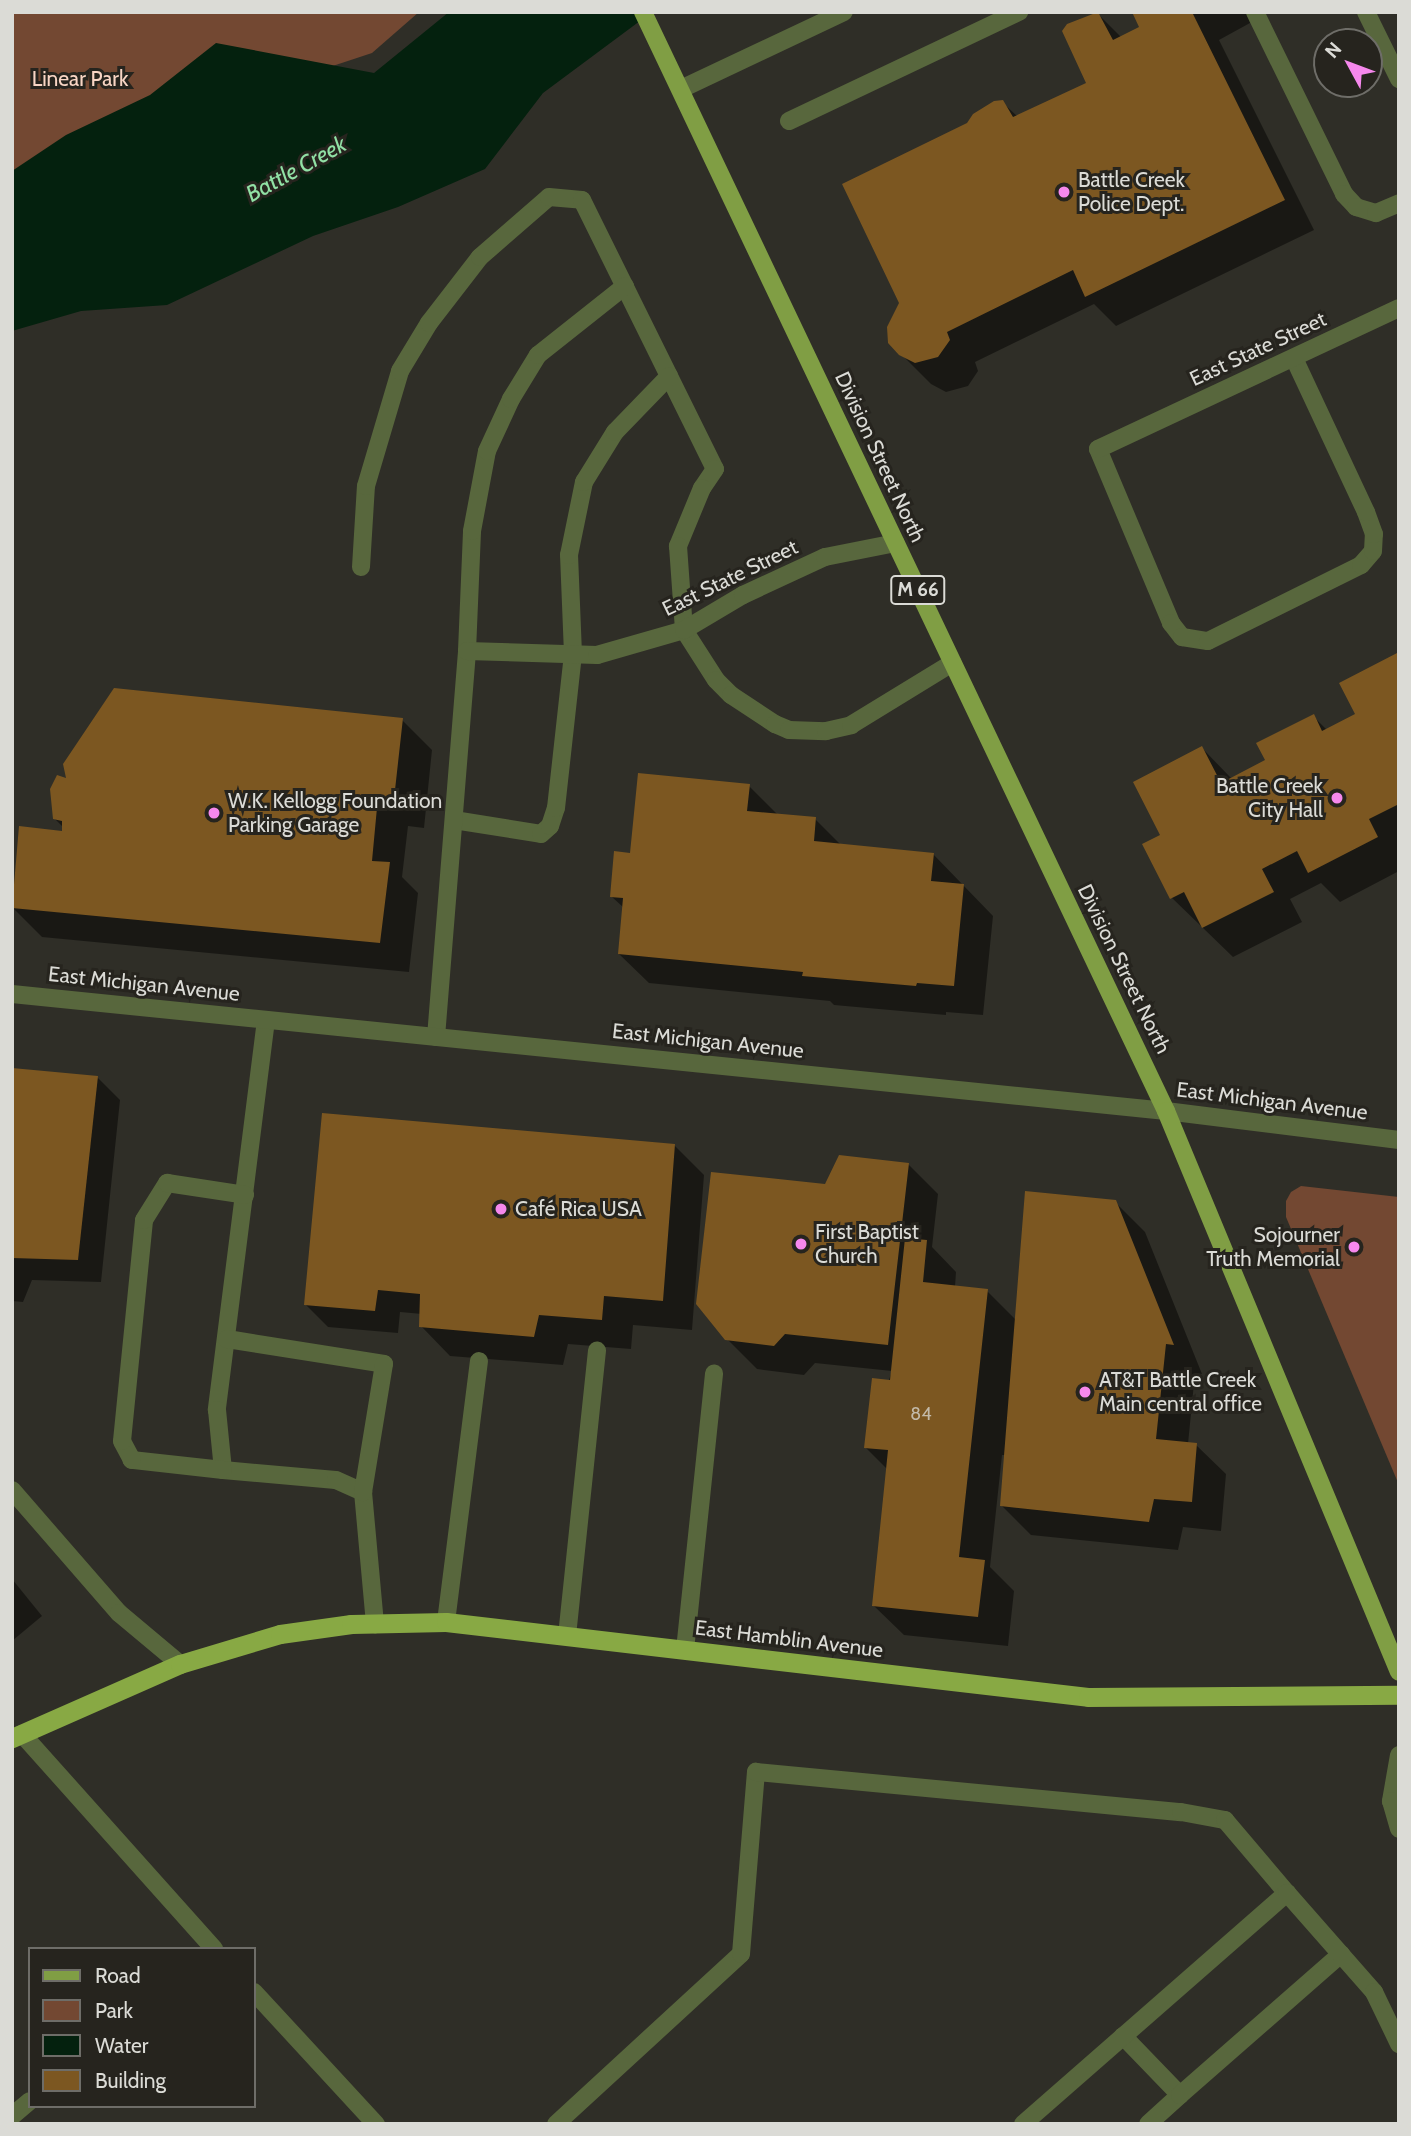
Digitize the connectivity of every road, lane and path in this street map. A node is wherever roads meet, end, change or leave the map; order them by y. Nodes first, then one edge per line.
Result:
1 (643, 12) edge
2 (844, 12) edge
3 (1019, 12) edge
4 (1255, 12) edge
5 (1366, 12) edge
6 (1399, 79) edge
7 (681, 89) junction
8 (789, 121) dead end
9 (1399, 203) edge
10 (625, 286) junction
11 (1399, 309) edge
12 (1294, 358) junction
13 (668, 376) junction
14 (895, 543) junction
15 (361, 567) dead end
16 (684, 629) junction
17 (467, 651) junction
18 (573, 654) junction
19 (953, 663) junction
20 (454, 820) junction
21 (12, 994) edge
22 (266, 1020) junction
23 (436, 1037) junction
24 (1166, 1111) junction
25 (1399, 1140) edge
26 (245, 1195) junction
27 (226, 1339) junction
28 (597, 1351) dead end
29 (479, 1361) dead end
30 (714, 1374) dead end
31 (223, 1471) junction
32 (12, 1490) edge
33 (363, 1492) junction
34 (446, 1622) junction
35 (375, 1623) junction
36 (567, 1636) junction
37 (685, 1650) junction
38 (180, 1664) junction
39 (1399, 1672) edge
40 (1399, 1695) edge
41 (16, 1738) edge
42 (1399, 1755) edge
43 (1399, 1829) edge
44 (1287, 1893) junction
45 (210, 1947) edge
46 (1341, 1954) junction
47 (256, 1994) edge
48 (1123, 2036) junction
49 (1399, 2043) edge
50 (1180, 2095) junction
51 (28, 2103) edge
52 (12, 2116) edge
53 (376, 2124) edge
54 (556, 2124) edge
55 (1023, 2124) edge
56 (1148, 2124) edge

1 - 7 main road, Division Street North / M 66
2 - 7 street
3 - 8 street
4 - 9 street
5 - 6 street
7 - 14 main road, Division Street North / M 66
10 - 13 street
10 - 15 street
10 - 17 street
11 - 12 street, East State Street
12 - 12 street, East State Street
13 - 16 street
13 - 18 street
14 - 16 street, East State Street
14 - 19 main road, Division Street North / M 66
16 - 18 street, East State Street
16 - 19 street
17 - 18 street, East State Street
17 - 20 street
18 - 20 street
19 - 24 main road, Division Street North / M 66
20 - 23 street
21 - 22 street, East Michigan Avenue
22 - 23 street, East Michigan Avenue
22 - 26 street
23 - 24 street, East Michigan Avenue
24 - 25 street, East Michigan Avenue
24 - 39 main road, M 66
26 - 27 street
26 - 31 street
27 - 31 street
27 - 33 street
28 - 36 street
29 - 34 street
30 - 37 street
31 - 33 street
32 - 38 street
33 - 35 street
34 - 35 highway, East Hamblin Avenue
34 - 36 highway, East Hamblin Avenue
35 - 38 highway, East Hamblin Avenue
36 - 37 highway, East Hamblin Avenue
37 - 40 highway, East Hamblin Avenue
38 - 41 highway, East Hamblin Avenue
41 - 45 street
42 - 43 street
44 - 46 street
44 - 48 street
44 - 54 street
46 - 49 street
46 - 50 street
47 - 53 street
48 - 50 street
48 - 55 street
50 - 56 street
51 - 52 street

